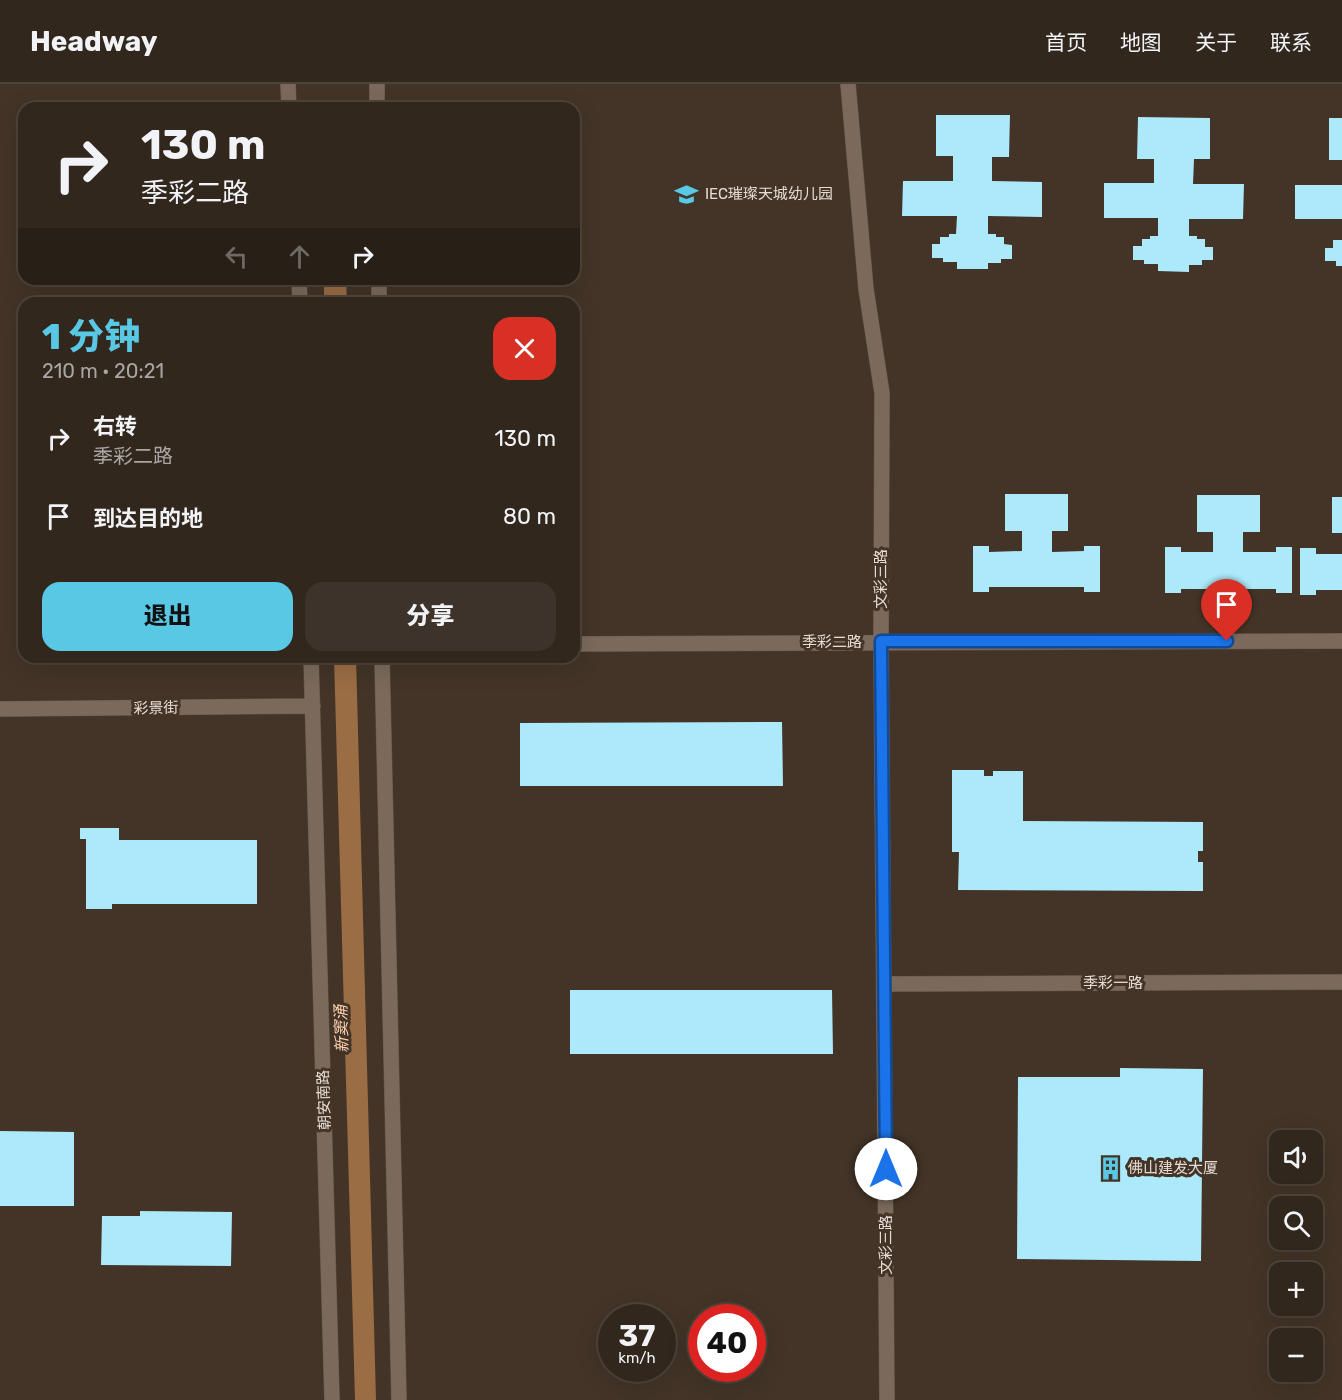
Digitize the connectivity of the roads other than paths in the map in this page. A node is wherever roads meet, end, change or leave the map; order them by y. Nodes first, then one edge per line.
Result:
1 (288, 84) edge
2 (377, 84) edge
3 (848, 84) edge
4 (289, 102) edge
5 (377, 102) edge
6 (881, 641) junction
7 (1342, 641) edge
8 (580, 644) edge
9 (311, 663) edge
10 (382, 663) edge
11 (313, 706) junction
12 (0, 709) edge
13 (1342, 982) edge
14 (885, 984) junction
15 (332, 1400) edge
16 (399, 1400) edge
17 (887, 1400) edge

1 - 4 street
2 - 5 street
3 - 6 street, 文彩三路
6 - 7 street, 季彩二路
6 - 8 street, 季彩二路
6 - 14 street, 文彩三路
9 - 11 street, 朝安南路
10 - 16 street
11 - 12 street, 彩景街
11 - 15 street, 朝安南路
13 - 14 street, 季彩一路
14 - 17 street, 文彩三路

